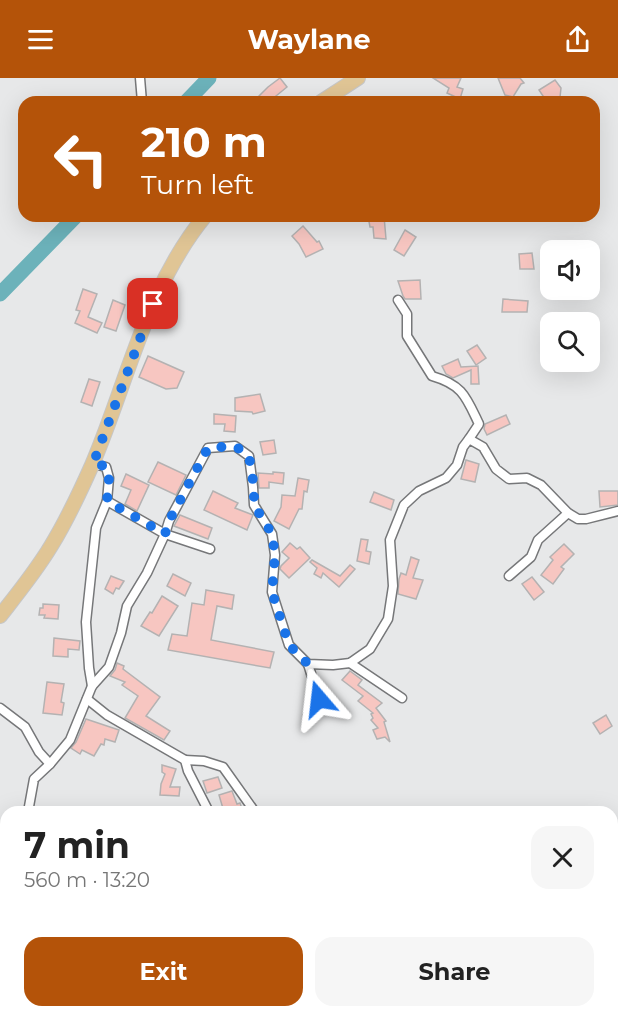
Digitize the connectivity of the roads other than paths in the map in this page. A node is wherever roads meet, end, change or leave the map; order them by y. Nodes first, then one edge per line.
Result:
1 (140, 78) edge
2 (358, 78) edge
3 (142, 96) edge
4 (330, 96) edge
5 (199, 222) edge
6 (398, 300) dead end
7 (470, 439) junction
8 (93, 464) junction
9 (107, 501) junction
10 (618, 511) edge
11 (568, 513) junction
12 (165, 534) junction
13 (210, 549) dead end
14 (508, 576) dead end
15 (0, 616) edge
16 (350, 663) junction
17 (308, 664) junction
18 (92, 686) junction
19 (402, 698) dead end
20 (87, 699) junction
21 (0, 708) edge
22 (308, 716) dead end
23 (185, 760) junction
24 (50, 764) junction
25 (29, 806) edge
26 (206, 806) edge
27 (251, 806) edge

1 - 3 street
2 - 4 main road
5 - 8 main road
6 - 7 street
7 - 11 street
7 - 16 street
8 - 9 street
8 - 15 main road
9 - 12 street
9 - 18 street
10 - 11 street
11 - 14 street
12 - 13 street
12 - 17 street
12 - 18 street
16 - 17 street
16 - 19 street
17 - 22 street
18 - 20 street
20 - 23 street
20 - 24 street
21 - 24 street
23 - 26 street
23 - 27 street
24 - 25 street

